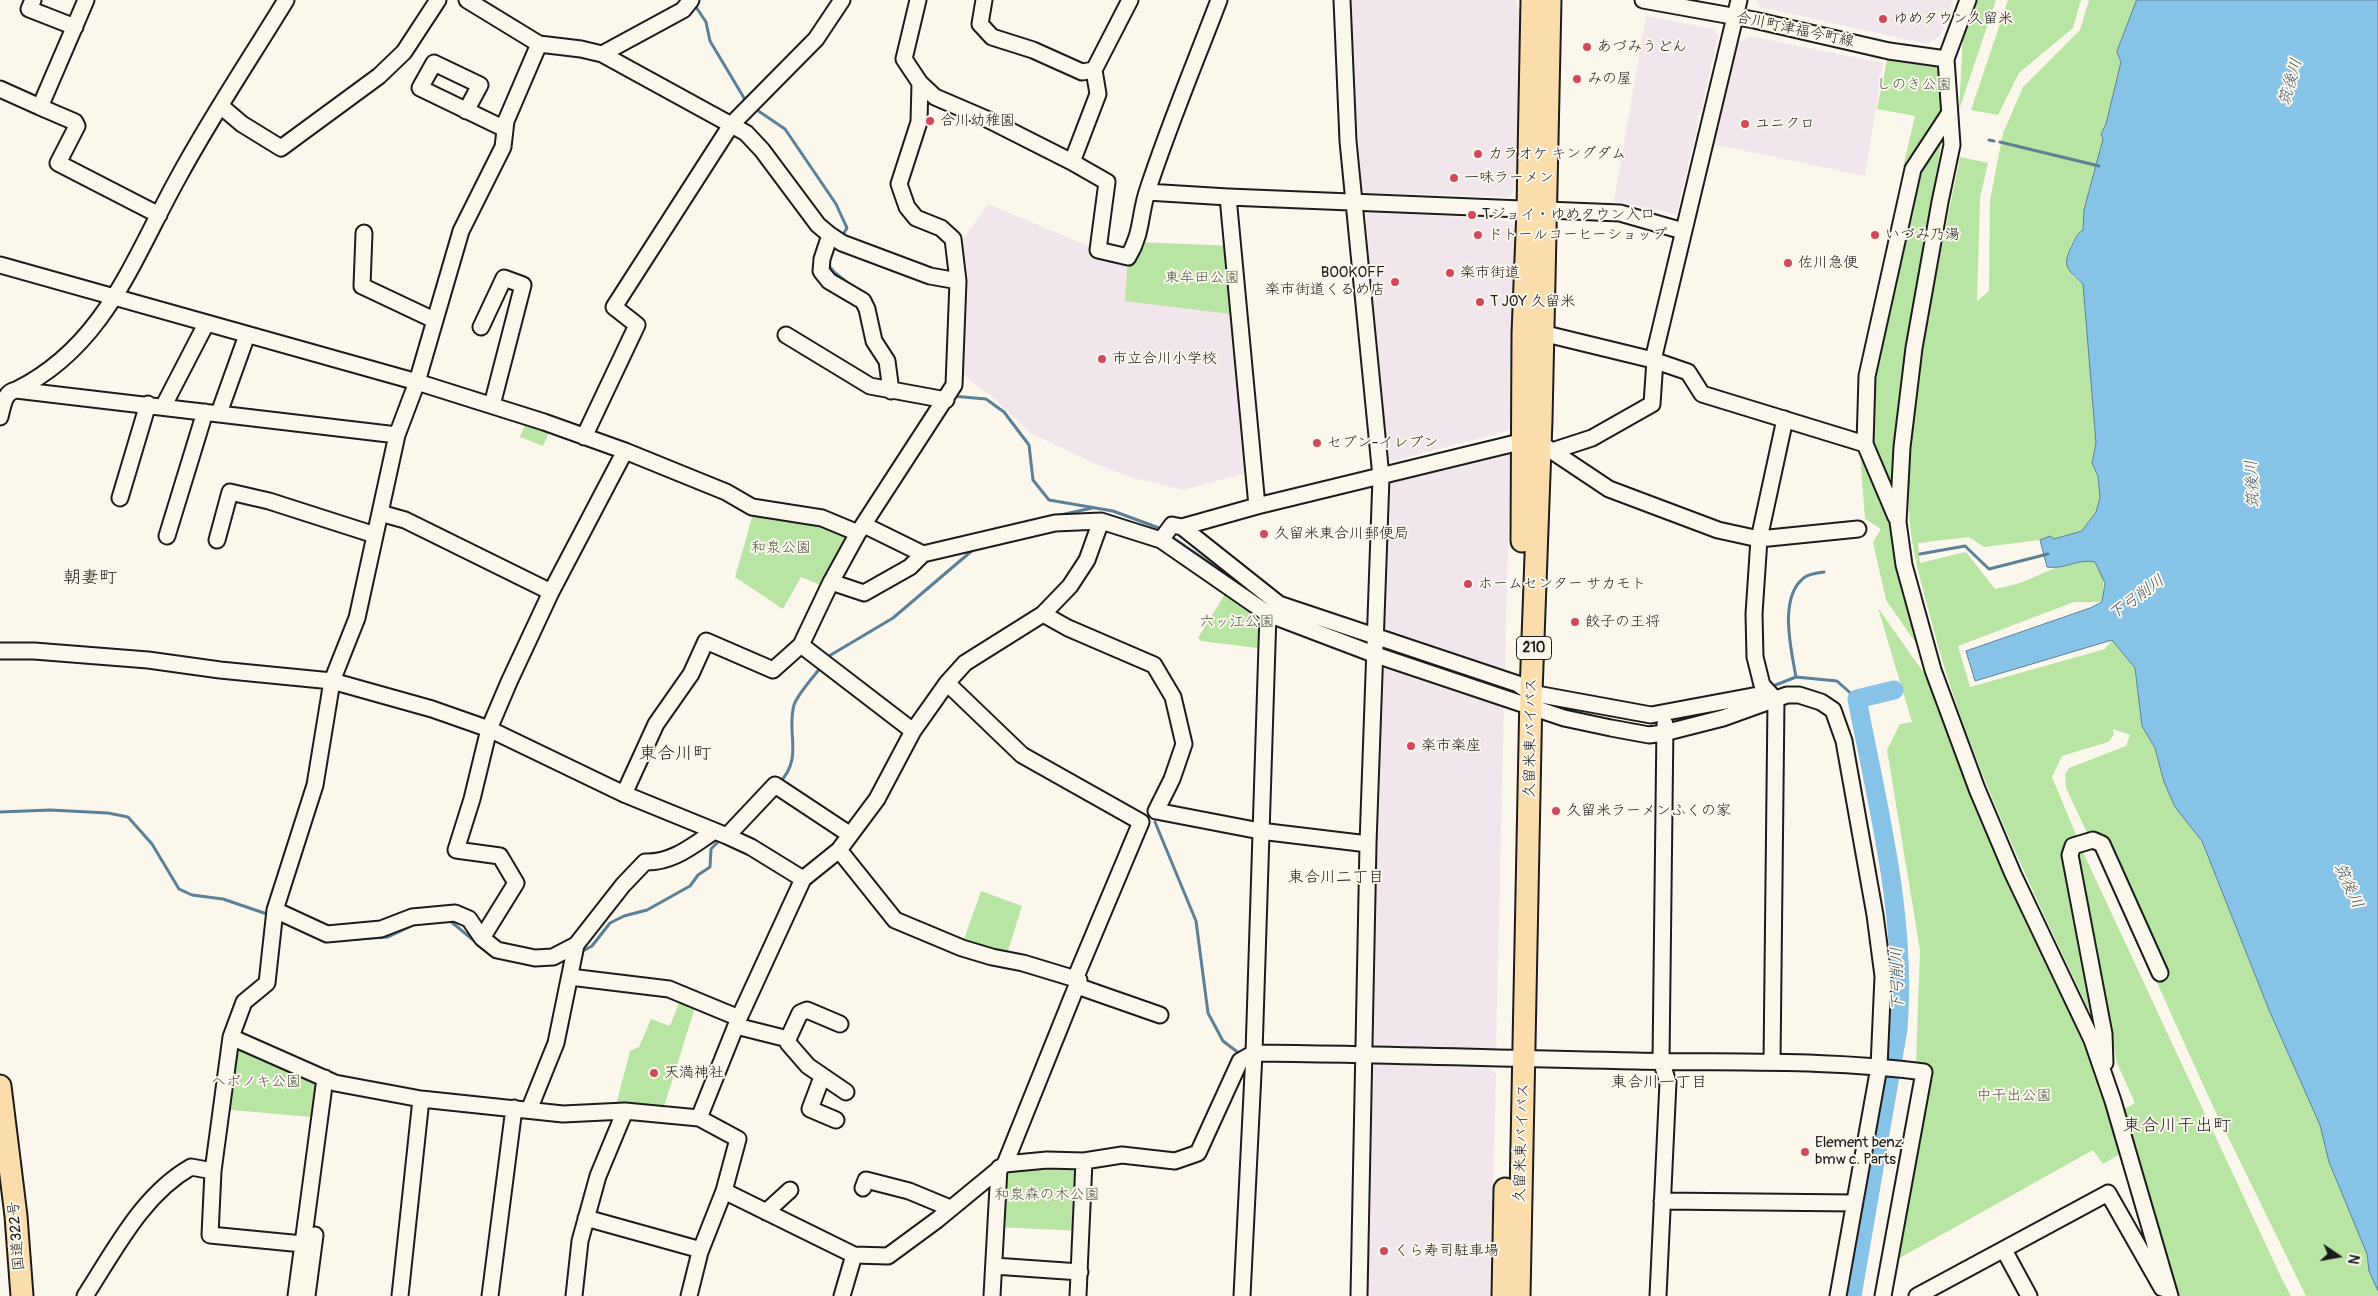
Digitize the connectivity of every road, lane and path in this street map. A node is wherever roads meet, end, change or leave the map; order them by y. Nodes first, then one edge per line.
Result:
1 (33, 0) edge
2 (86, 0) edge
3 (286, 0) edge
4 (438, 0) edge
5 (467, 0) edge
6 (691, 0) edge
7 (842, 0) edge
8 (918, 0) edge
9 (1130, 0) edge
10 (1218, 0) edge
11 (1342, 0) edge
12 (1532, 0) edge
13 (1550, 0) edge
14 (1643, 0) edge
15 (1739, 0) edge
16 (1968, 0) edge
17 (981, 1) edge
18 (1735, 17) junction
19 (75, 27) junction
20 (539, 44) junction
21 (602, 54) junction
22 (1946, 59) junction
23 (1094, 70) junction
24 (920, 83) junction
25 (0, 89) edge
26 (40, 107) junction
27 (222, 107) junction
28 (466, 111) dead end
29 (1949, 114) junction
30 (731, 125) junction
31 (505, 129) junction
32 (1072, 162) junction
33 (1147, 192) junction
34 (1228, 197) junction
35 (1354, 203) junction
36 (1537, 209) junction
37 (159, 215) junction
38 (1683, 231) junction
39 (364, 233) dead end
40 (830, 235) junction
41 (0, 265) edge
42 (958, 280) junction
43 (115, 298) junction
44 (434, 320) junction
45 (206, 324) junction
46 (481, 327) dead end
47 (1542, 333) junction
48 (247, 335) junction
49 (786, 335) dead end
50 (1654, 360) junction
51 (417, 382) junction
52 (16, 390) junction
53 (891, 391) junction
54 (949, 395) junction
55 (492, 405) junction
56 (156, 406) junction
57 (212, 412) junction
58 (0, 416) edge
59 (1785, 419) junction
60 (397, 435) junction
61 (584, 437) junction
62 (1865, 444) junction
63 (1539, 445) junction
64 (625, 451) junction
65 (1381, 477) junction
66 (120, 498) dead end
67 (1257, 506) junction
68 (380, 513) junction
69 (1101, 521) junction
70 (1898, 522) junction
71 (1182, 527) junction
72 (861, 529) junction
73 (1858, 529) dead end
74 (375, 535) junction
75 (167, 536) dead end
76 (1760, 539) junction
77 (217, 540) dead end
78 (1160, 540) junction
79 (923, 554) junction
80 (830, 582) junction
81 (551, 592) junction
82 (1043, 614) junction
83 (1268, 614) junction
84 (1375, 638) junction
85 (801, 645) junction
86 (0, 651) edge
87 (1376, 655) junction
88 (332, 682) junction
89 (947, 683) junction
90 (1768, 692) junction
91 (1524, 696) junction
92 (1667, 713) junction
93 (489, 729) junction
94 (913, 731) junction
95 (1664, 733) junction
96 (624, 794) junction
97 (1156, 811) junction
98 (1141, 822) junction
99 (1260, 831) junction
100 (720, 834) junction
101 (849, 834) junction
102 (1368, 844) junction
103 (839, 850) junction
104 (802, 880) junction
105 (275, 910) junction
106 (482, 938) junction
107 (576, 945) junction
108 (2160, 973) dead end
109 (570, 977) junction
110 (1076, 982) junction
111 (1160, 1015) dead end
112 (737, 1022) junction
113 (840, 1024) dead end
114 (231, 1037) junction
115 (788, 1039) junction
116 (1254, 1053) junction
117 (1364, 1054) junction
118 (1517, 1059) junction
119 (1661, 1061) junction
120 (1772, 1062) junction
121 (1883, 1067) junction
122 (822, 1077) junction
123 (330, 1080) junction
124 (2106, 1082) junction
125 (0, 1086) edge
126 (846, 1092) dead end
127 (421, 1099) junction
128 (514, 1108) junction
129 (529, 1110) junction
130 (625, 1112) junction
131 (699, 1118) junction
132 (836, 1120) dead end
133 (1084, 1161) junction
134 (1002, 1166) junction
135 (213, 1171) junction
136 (863, 1188) dead end
137 (790, 1190) dead end
138 (724, 1191) junction
139 (1662, 1201) junction
140 (1854, 1203) junction
141 (950, 1208) junction
142 (766, 1212) junction
143 (586, 1218) junction
144 (308, 1245) junction
145 (701, 1250) junction
146 (2004, 1250) junction
147 (854, 1255) junction
148 (994, 1266) junction
149 (1080, 1272) junction
150 (22, 1296) edge
151 (85, 1296) edge
152 (296, 1296) edge
153 (307, 1296) edge
154 (400, 1296) edge
155 (490, 1296) edge
156 (574, 1296) edge
157 (688, 1296) edge
158 (842, 1296) edge
159 (992, 1296) edge
160 (1078, 1296) edge
161 (1242, 1296) edge
162 (1359, 1296) edge
163 (1503, 1296) edge
164 (1519, 1296) edge
165 (1658, 1296) edge
166 (1838, 1296) edge
167 (1883, 1296) edge
168 (1917, 1296) edge
169 (2029, 1296) edge
170 (2168, 1296) edge

1 - 19 street
2 - 19 street
3 - 27 street
4 - 27 street
5 - 20 street
6 - 21 street
7 - 30 street
8 - 24 street
9 - 23 street
10 - 33 street
11 - 35 street
12 - 36 highway, 久留米東バイパス / 210
13 - 36 highway, 久留米東バイパス / 210
14 - 18 street, 合川町津福今町線
15 - 18 street
16 - 22 street
17 - 23 street
18 - 22 street, 合川町津福今町線
18 - 38 street
19 - 26 street
20 - 21 street
20 - 31 street
21 - 30 street
22 - 29 street
23 - 32 street
24 - 32 street
24 - 42 street
25 - 26 street
26 - 37 street
27 - 37 street
28 - 31 street
29 - 62 street
29 - 70 street
30 - 40 street
30 - 61 street
31 - 44 street
32 - 33 street
33 - 34 street
34 - 35 street
34 - 67 street
35 - 36 street
35 - 65 street
36 - 38 street
36 - 47 highway, 久留米東バイパス / 210
36 - 63 highway, 久留米東バイパス / 210
37 - 43 street
38 - 50 street
39 - 44 street
40 - 42 street
40 - 53 street
41 - 43 street
42 - 54 street
43 - 45 street
43 - 52 street
44 - 51 street
45 - 48 street
45 - 56 street
46 - 55 street
47 - 50 street
47 - 63 highway, 久留米東バイパス / 210
48 - 51 street
48 - 57 street
49 - 53 street
50 - 59 street
50 - 63 street
51 - 55 street
51 - 60 street
52 - 56 street
52 - 58 street
53 - 54 street
54 - 72 street
55 - 61 street
56 - 57 street
56 - 66 street
57 - 60 street
57 - 75 street
59 - 62 street
59 - 76 street
60 - 68 street
61 - 64 street
62 - 70 street
63 - 65 street
63 - 76 street
63 - 91 highway, 久留米東バイパス / 210
64 - 72 street
64 - 81 street
65 - 67 street
65 - 84 street
67 - 71 street
68 - 74 street
68 - 81 street
69 - 78 street
69 - 79 street
69 - 82 street
70 - 124 street
71 - 78 street
71 - 84 street
72 - 79 street
72 - 80 street
73 - 76 street
74 - 77 street
74 - 88 street
76 - 90 street
78 - 83 street
79 - 80 street
80 - 85 street
81 - 93 street
82 - 89 street
82 - 97 street
83 - 87 street
83 - 99 street
84 - 87 street
84 - 91 street
85 - 94 street
85 - 96 street
86 - 88 street
87 - 91 street
87 - 102 street
88 - 93 street
88 - 105 street
89 - 94 street
89 - 98 street
90 - 92 street
90 - 95 street
90 - 120 street
90 - 121 street
91 - 92 street
91 - 95 street
91 - 118 highway, 久留米東バイパス / 210
92 - 95 street
93 - 96 street
93 - 106 street
94 - 101 street
95 - 119 street
96 - 100 street
97 - 98 street
97 - 99 street
98 - 110 street
99 - 102 street
99 - 116 street
100 - 101 street
100 - 104 street
100 - 107 street
101 - 103 street
102 - 117 street
103 - 104 street
103 - 110 street
104 - 112 street
105 - 106 street
105 - 114 street
106 - 107 street
107 - 109 street
108 - 124 street
109 - 112 street
109 - 129 street
110 - 111 street
110 - 134 street
112 - 115 street
112 - 131 street
113 - 115 street
114 - 123 street
114 - 135 street
115 - 122 street
116 - 117 street
116 - 133 street
116 - 161 street
117 - 118 street
117 - 162 street
118 - 119 street
118 - 163 highway, 久留米東バイパス / 210
118 - 164 highway, 久留米東バイパス / 210
119 - 120 street
119 - 139 street
120 - 121 street
121 - 140 street
121 - 167 street
122 - 126 street
122 - 132 street
123 - 127 street
123 - 144 street
124 - 170 street
125 - 150 highway, 国道322号
127 - 128 street
127 - 154 street
128 - 129 street
128 - 155 street
129 - 130 street
130 - 131 street
130 - 143 street
131 - 138 street
133 - 134 street
133 - 149 street
134 - 141 street
134 - 148 street
135 - 144 street
135 - 151 street
136 - 141 street
137 - 142 street
138 - 142 street
138 - 145 street
139 - 140 street
139 - 165 street
140 - 166 street
141 - 147 street
142 - 147 street
143 - 145 street
143 - 156 street
144 - 152 street
144 - 153 street
145 - 157 street
146 - 168 street
146 - 169 street
146 - 170 street
147 - 158 street
148 - 149 street
148 - 159 street
149 - 160 street

